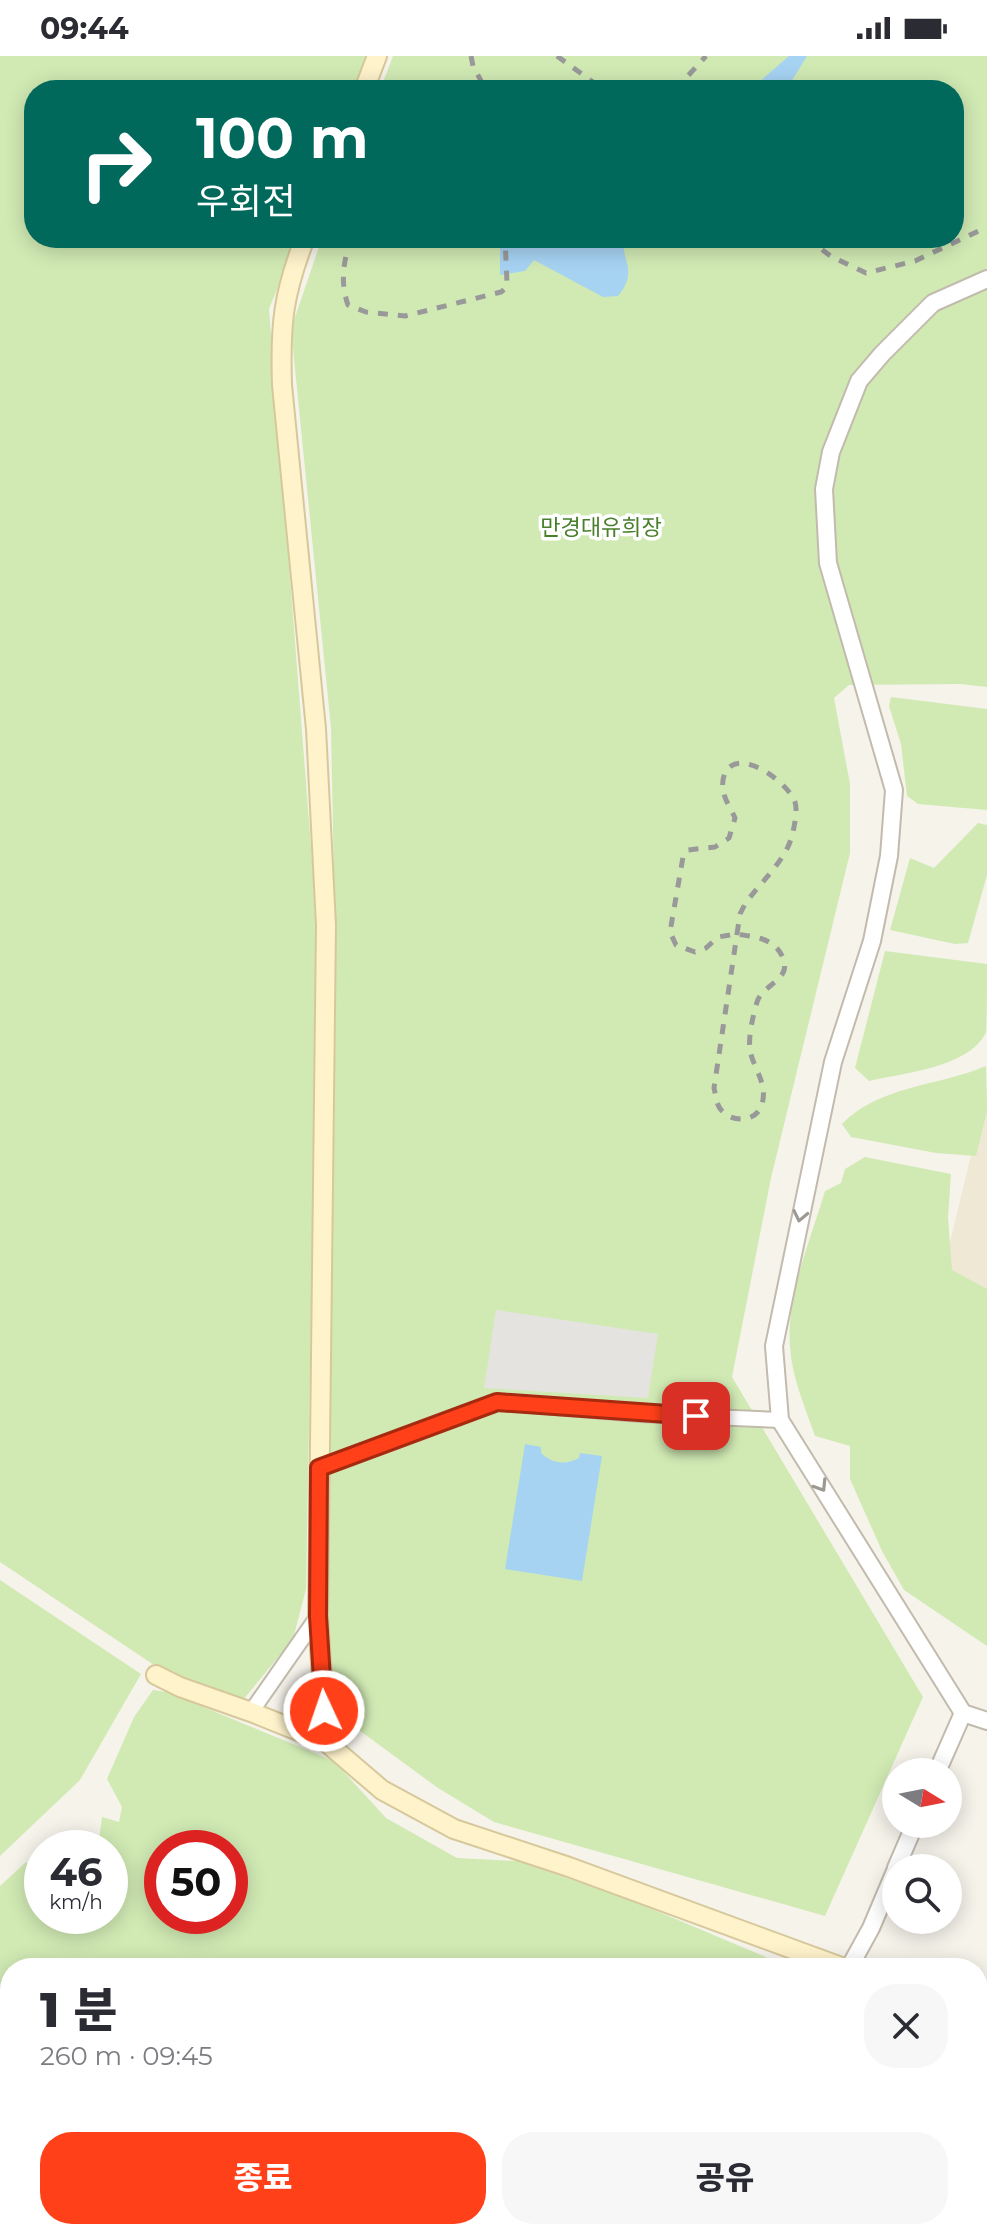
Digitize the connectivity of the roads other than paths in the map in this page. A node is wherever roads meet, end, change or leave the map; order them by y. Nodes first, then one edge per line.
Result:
1 (377, 56) edge
2 (368, 80) edge
3 (301, 248) edge
4 (987, 279) edge
5 (780, 1420) junction
6 (319, 1468) junction
7 (318, 1616) junction
8 (156, 1675) dead end
9 (251, 1712) junction
10 (963, 1713) junction
11 (987, 1721) edge
12 (326, 1742) junction
13 (943, 1758) edge
14 (882, 1902) edge
15 (819, 1958) edge
16 (853, 1958) edge

1 - 2 main road
3 - 6 main road
4 -> 5 street
5 - 6 street
5 -> 10 street
6 - 7 main road
7 - 9 street
7 - 12 main road
8 - 9 main road
9 - 12 main road
10 - 11 street
10 - 13 street
12 - 15 main road
14 - 16 street

